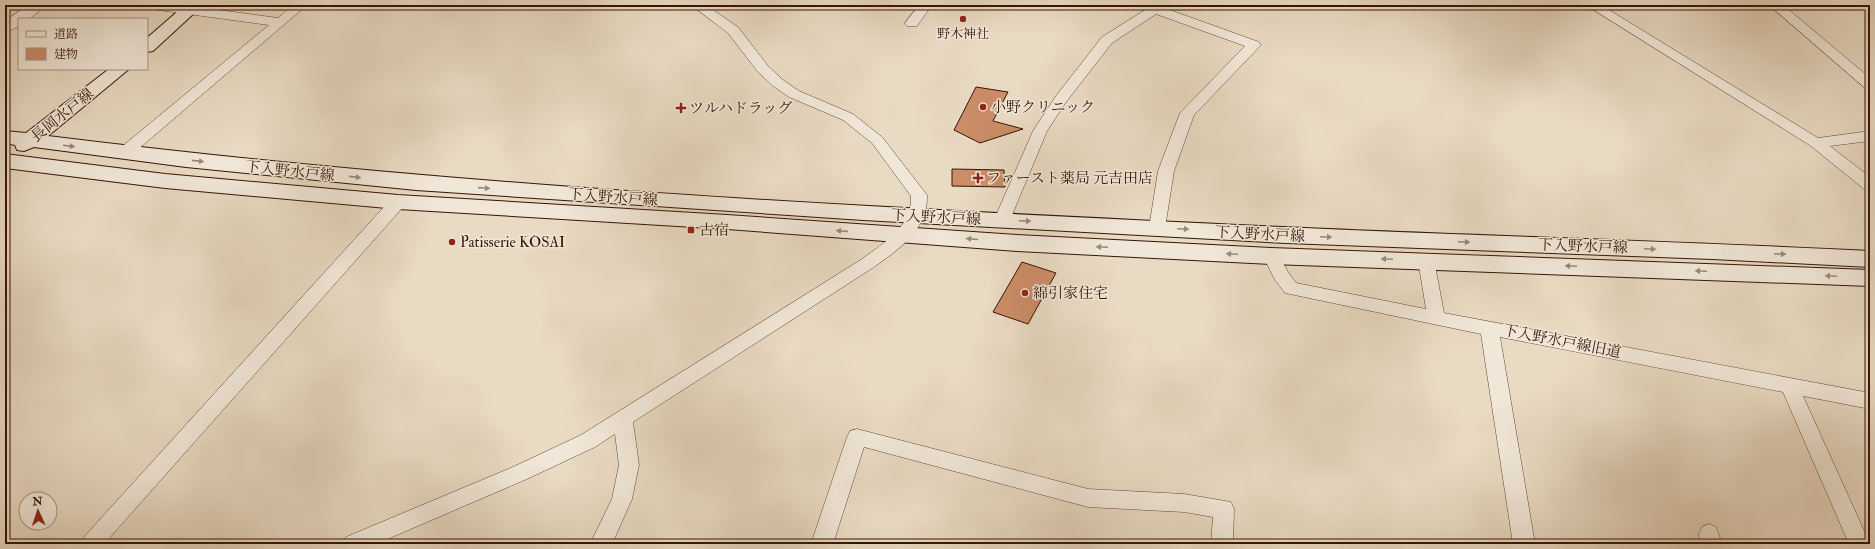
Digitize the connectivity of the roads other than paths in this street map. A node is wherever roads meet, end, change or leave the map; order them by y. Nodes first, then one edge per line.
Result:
1 (38, 5) edge
2 (151, 5) edge
3 (301, 5) edge
4 (697, 5) edge
5 (926, 5) edge
6 (1592, 5) edge
7 (1775, 5) edge
8 (1149, 7) edge
9 (192, 8) edge
10 (19, 18) edge
11 (18, 19) edge
12 (280, 22) junction
13 (912, 23) dead end
14 (5, 28) edge
15 (148, 46) edge
16 (119, 70) edge
17 (1870, 85) edge
18 (1870, 136) edge
19 (5, 137) edge
20 (30, 140) junction
21 (1816, 143) junction
22 (124, 153) junction
23 (5, 161) edge
24 (1870, 185) edge
25 (398, 202) junction
26 (916, 217) junction
27 (1002, 220) junction
28 (1157, 228) junction
29 (903, 235) junction
30 (1271, 256) junction
31 (1870, 259) edge
32 (1426, 260) junction
33 (1870, 278) edge
34 (1436, 318) junction
35 (1489, 328) junction
36 (1789, 386) junction
37 (1870, 401) edge
38 (623, 420) junction
39 (91, 544) edge
40 (353, 544) edge
41 (601, 544) edge
42 (822, 544) edge
43 (1222, 544) edge
44 (1524, 544) edge
45 (1860, 544) edge

1 - 10 street
2 - 9 street
3 - 12 street
4 - 26 street
5 - 13 street
6 - 21 street
7 - 17 street
8 - 27 street
8 - 28 street
9 - 12 street
9 - 15 main road
11 - 14 street
12 - 22 street
16 - 20 main road, 長岡水戸線
18 - 21 street
19 - 20 main road, 下入野水戸線
20 -> 22 main road, 下入野水戸線
20 - 23 main road, 長岡水戸線
21 - 24 street
22 -> 26 main road, 下入野水戸線
23 - 25 main road, 下入野水戸線
29 -> 25 main road, 下入野水戸線
25 - 39 street
26 - 27 main road, 下入野水戸線
26 - 29 street
27 -> 28 main road, 下入野水戸線
28 -> 31 main road, 下入野水戸線
30 -> 29 main road, 下入野水戸線
29 - 38 street
32 -> 30 main road, 下入野水戸線
30 - 34 street, 下入野水戸線旧道
33 -> 32 main road, 下入野水戸線
32 - 34 street
34 - 35 street, 下入野水戸線旧道
35 - 36 street, 下入野水戸線旧道
35 - 44 street
36 - 37 street, 下入野水戸線旧道
36 - 45 street
38 - 40 street
38 - 41 street
42 - 43 street

